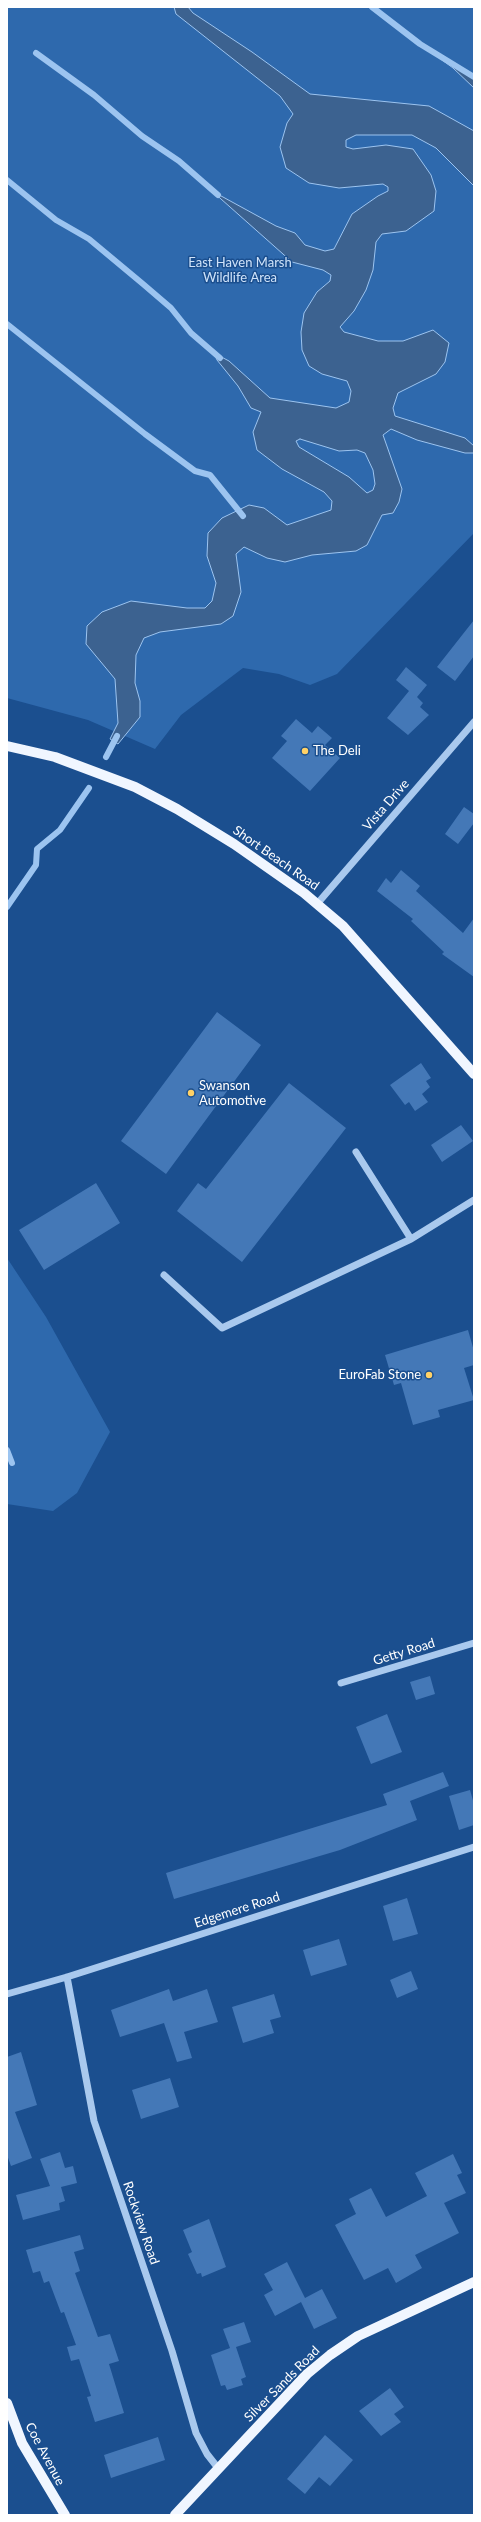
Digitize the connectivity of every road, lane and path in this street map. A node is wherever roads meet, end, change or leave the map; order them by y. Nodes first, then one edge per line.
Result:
1 (474, 722) edge
2 (7, 746) edge
3 (317, 904) junction
4 (474, 1074) edge
5 (356, 1152) dead end
6 (474, 1200) edge
7 (411, 1239) junction
8 (164, 1275) dead end
9 (474, 1644) edge
10 (341, 1684) dead end
11 (474, 1847) edge
12 (67, 1977) junction
13 (7, 1994) edge
14 (474, 2282) edge
15 (7, 2403) edge
16 (218, 2468) junction
17 (65, 2515) edge
18 (175, 2515) edge

1 - 3 street, Vista Drive
2 - 3 main road, Short Beach Road
3 - 4 main road, Short Beach Road
5 - 7 street
6 - 7 street
7 - 8 street
9 - 10 street, Getty Road
11 - 12 street, Edgemere Road
12 - 13 street, Edgemere Road
12 - 16 street, Rockview Road
14 - 16 main road, Silver Sands Road
15 - 17 main road, Coe Avenue
16 - 18 main road, Silver Sands Road

